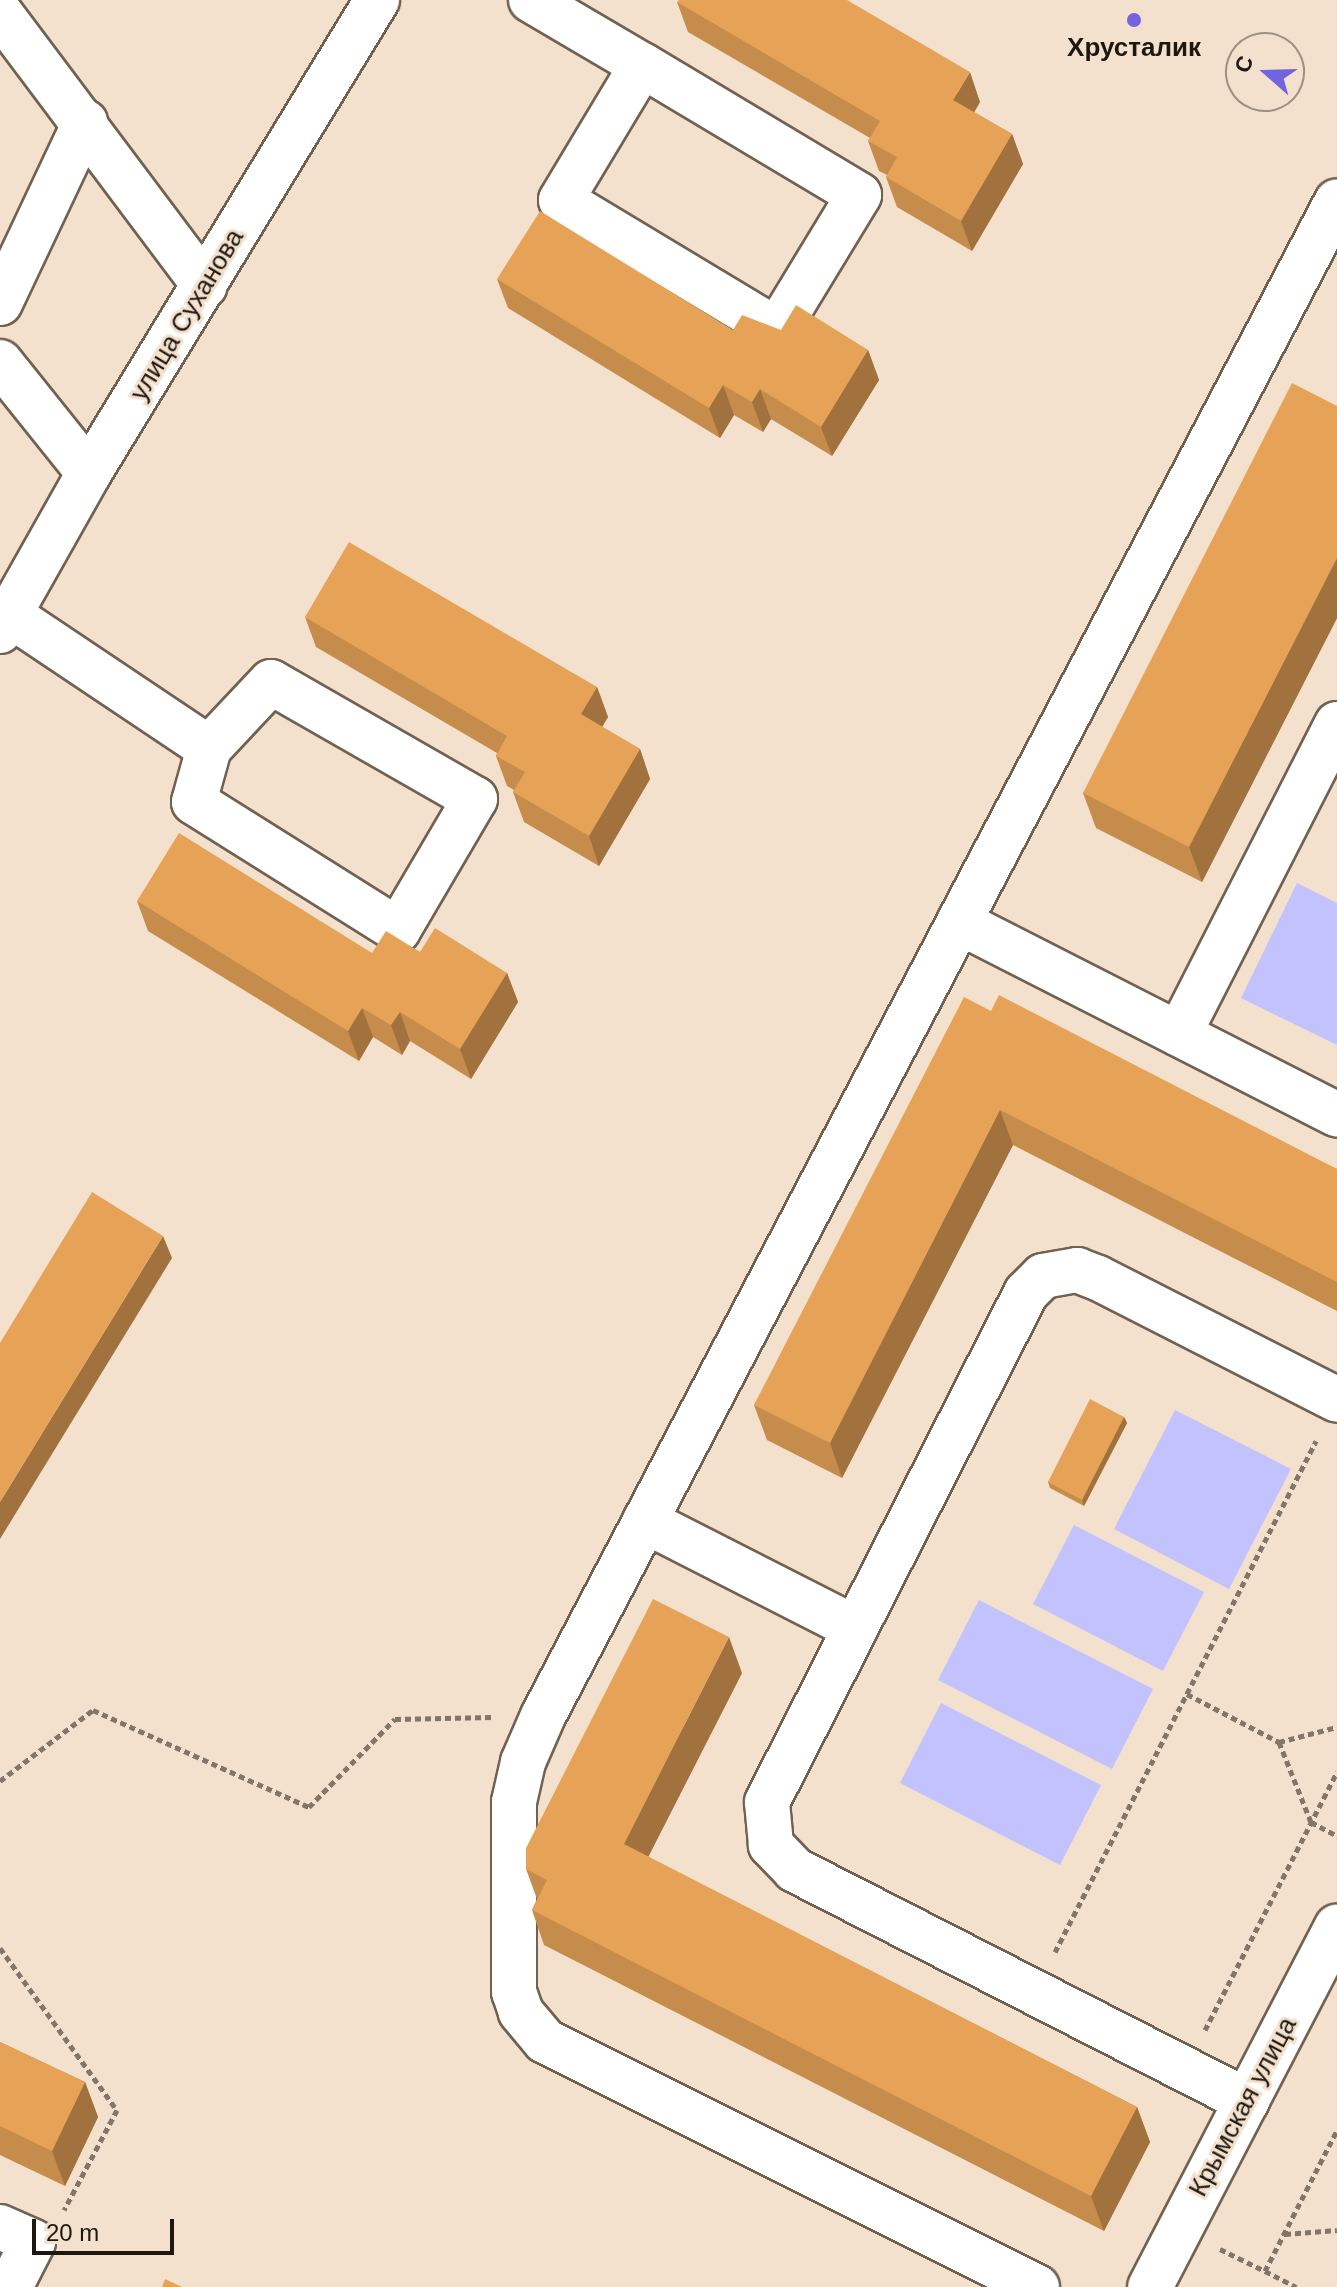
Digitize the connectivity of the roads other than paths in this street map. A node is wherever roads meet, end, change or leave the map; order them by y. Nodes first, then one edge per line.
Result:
1 (377, 0) edge
2 (531, 0) edge
3 (0, 13) edge
4 (642, 65) junction
5 (85, 122) junction
6 (1337, 201) edge
7 (1324, 255) edge
8 (205, 286) junction
9 (0, 303) edge
10 (0, 362) edge
11 (89, 473) junction
12 (5, 623) edge
13 (1337, 724) edge
14 (209, 748) junction
15 (959, 922) junction
16 (1179, 1034) junction
17 (1337, 1115) edge
18 (1330, 1414) edge
19 (645, 1521) junction
20 (855, 1628) junction
21 (1337, 1927) edge
22 (1247, 2101) junction
23 (16, 2234) edge
24 (10, 2287) edge
25 (1037, 2287) edge
26 (1150, 2287) edge

1 - 8 street, улица Суханова
2 - 4 street
3 - 5 street
4 - 4 street
5 - 8 street
5 - 9 street
6 - 7 street
7 - 15 street
8 - 11 street, улица Суханова
10 - 11 street
11 - 12 street, улица Суханова
12 - 14 street
13 - 16 street
14 - 14 street
15 - 16 street
15 - 19 street
16 - 17 street
18 - 20 street
19 - 20 street
19 - 25 street
20 - 22 street
21 - 22 street, Крымская улица
22 - 26 street, Крымская улица
23 - 24 street

